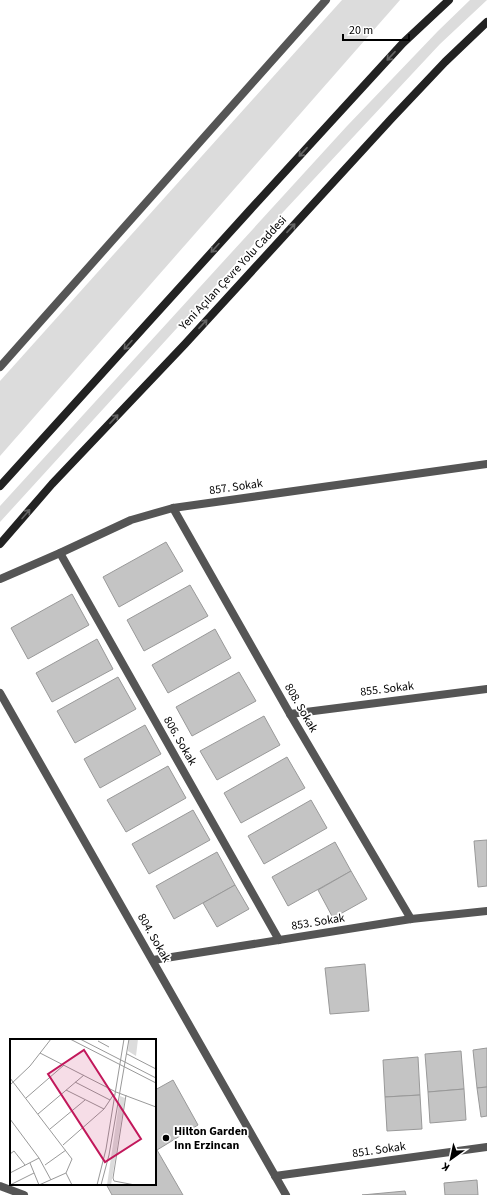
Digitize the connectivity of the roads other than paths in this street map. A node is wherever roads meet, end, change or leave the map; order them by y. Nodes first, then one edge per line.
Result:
1 (326, 0) edge
2 (449, 0) edge
3 (487, 22) edge
4 (0, 367) edge
5 (487, 464) edge
6 (0, 486) edge
7 (173, 508) junction
8 (0, 544) edge
9 (60, 553) junction
10 (0, 579) edge
11 (487, 689) edge
12 (0, 693) edge
13 (290, 714) junction
14 (487, 911) edge
15 (411, 919) junction
16 (279, 940) junction
17 (153, 960) junction
18 (487, 1147) edge
19 (274, 1176) junction
20 (0, 1186) edge
21 (24, 1195) edge
22 (286, 1195) edge

1 - 4 street
2 -> 6 main road
8 -> 3 main road, Yeni Açılan Çevre Yolu Caddesi
5 - 7 street, 857. Sokak
7 - 9 street, 857. Sokak
7 - 13 street, 808. Sokak
9 - 10 street, 857. Sokak
9 - 16 street, 806. Sokak
11 - 13 street, 855. Sokak
12 - 17 street, 804. Sokak
13 - 15 street, 808. Sokak
14 - 15 street, 853. Sokak
15 - 16 street, 853. Sokak
16 - 17 street, 853. Sokak
17 - 19 street, 804. Sokak
18 - 19 street, 851. Sokak
19 - 22 street, 804. Sokak
20 - 21 street

